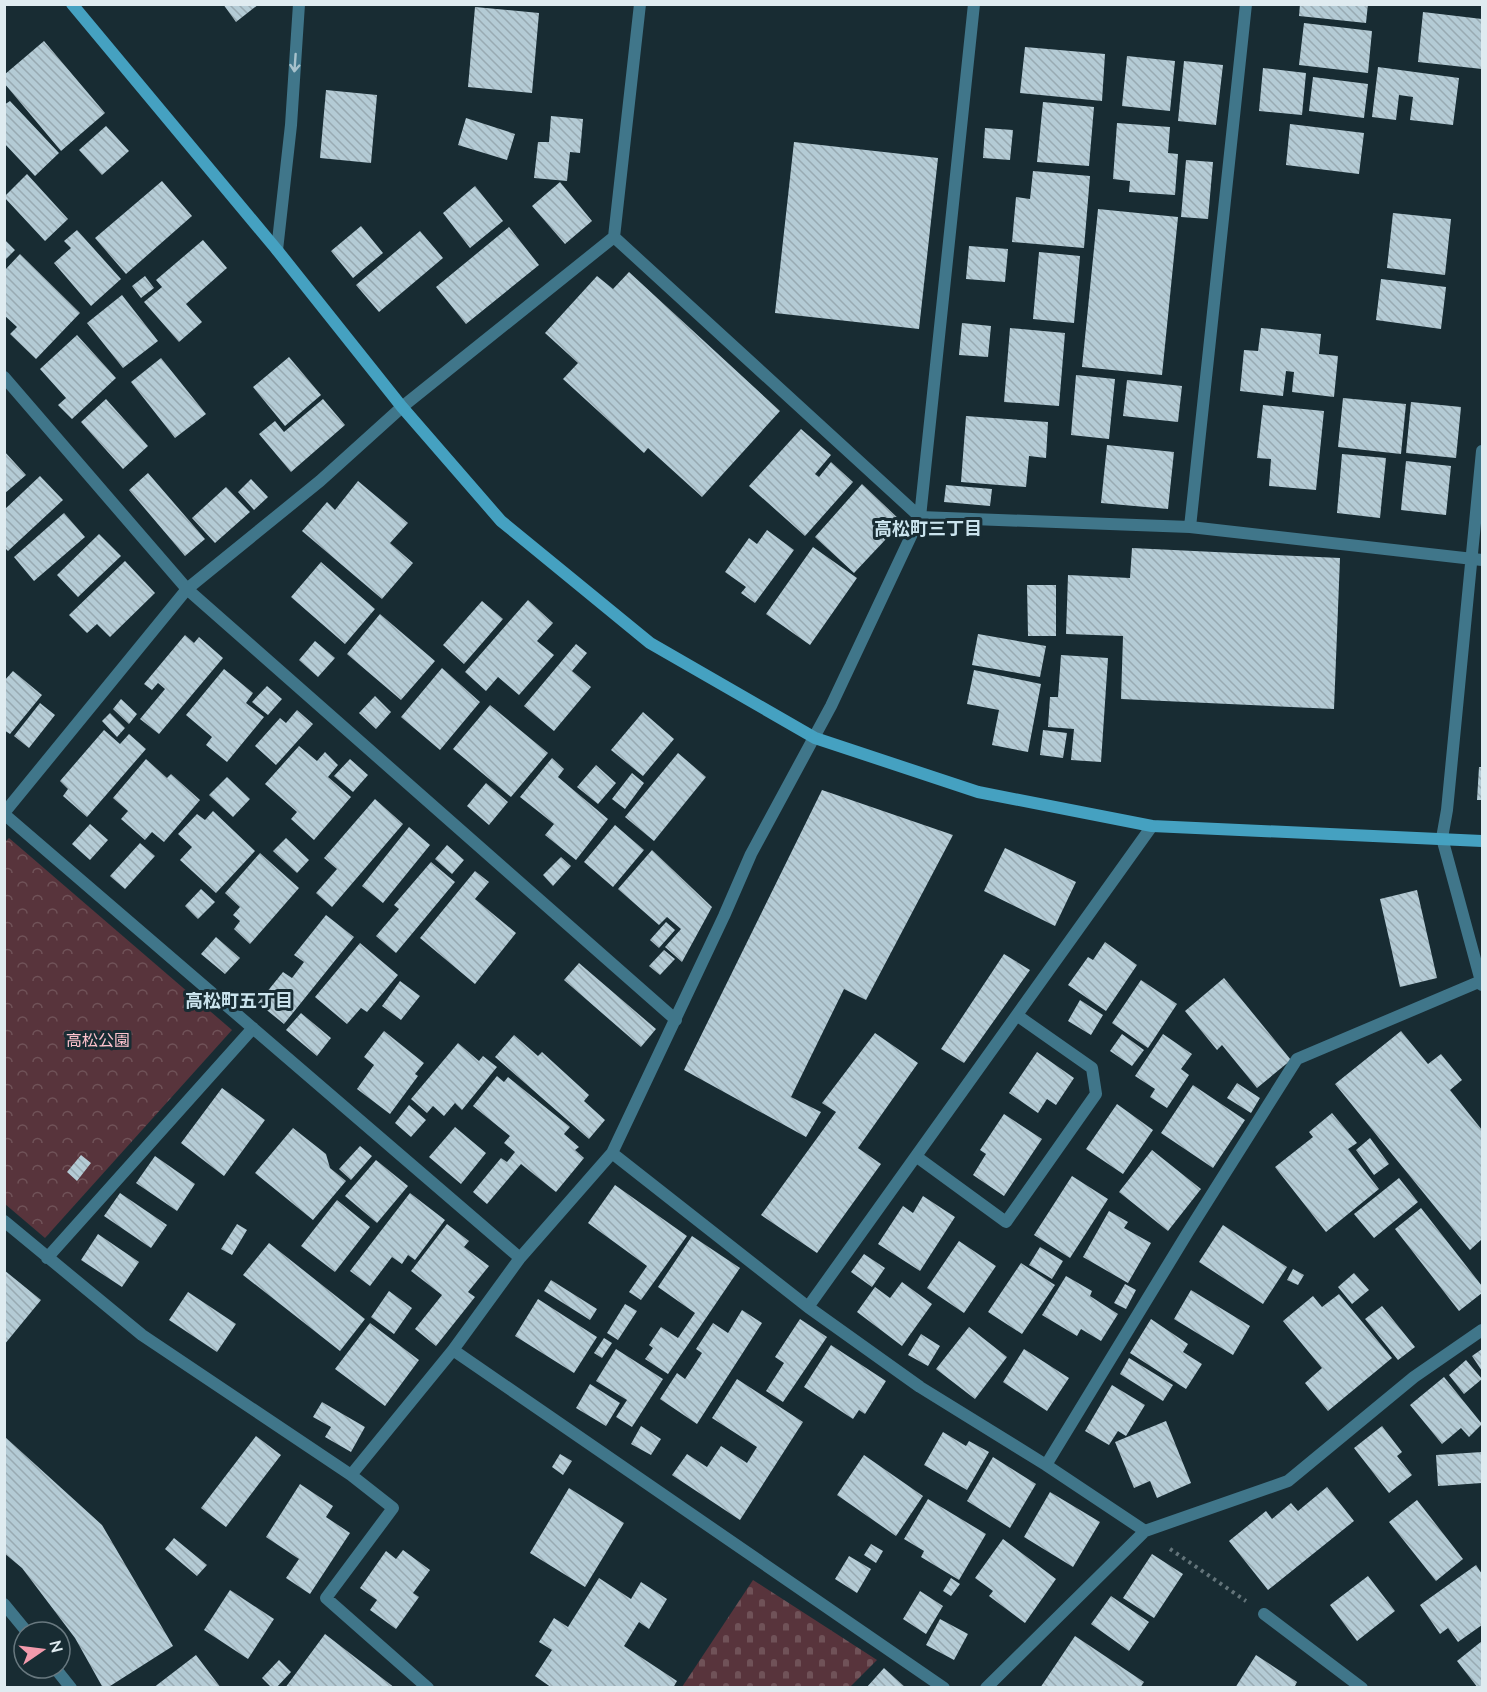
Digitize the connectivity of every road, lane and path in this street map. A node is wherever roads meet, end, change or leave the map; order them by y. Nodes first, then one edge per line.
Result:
1 (72, 4) edge
2 (299, 4) edge
3 (640, 4) edge
4 (974, 4) edge
5 (1246, 4) edge
6 (614, 237) junction
7 (277, 250) junction
8 (4, 377) edge
9 (402, 407) junction
10 (1482, 451) edge
11 (920, 517) junction
12 (1190, 526) junction
13 (1477, 560) edge
14 (187, 589) junction
15 (815, 738) junction
16 (4, 813) edge
17 (1152, 826) junction
18 (1442, 838) junction
19 (1482, 842) edge
20 (1482, 983) edge
21 (1018, 1016) junction
22 (676, 1020) junction
23 (253, 1028) junction
24 (612, 1153) junction
25 (917, 1157) junction
26 (4, 1221) edge
27 (47, 1258) junction
28 (520, 1258) junction
29 (808, 1307) junction
30 (1482, 1330) edge
31 (453, 1350) junction
32 (1046, 1465) junction
33 (351, 1475) junction
34 (1145, 1531) junction
35 (4, 1604) edge
36 (1264, 1614) joint
37 (17, 1620) edge
38 (428, 1688) edge
39 (944, 1688) edge
40 (986, 1688) edge
41 (1362, 1688) edge

1 - 7 street
2 -> 7 street
3 - 6 street
4 - 11 street
5 - 12 street
6 - 9 street
6 - 11 street
7 - 9 street
8 - 14 street
9 - 14 street
9 - 15 street
10 - 13 street
11 - 12 street
11 - 15 street
12 - 13 street
13 - 18 street
14 - 16 street
14 - 22 street
15 - 17 street
15 - 22 street
16 - 23 street
17 - 18 street
17 - 21 street
18 - 19 street
18 - 20 street
20 - 32 street
21 - 25 street
21 - 25 street
22 - 24 street
23 - 27 street
23 - 28 street
24 - 28 street
24 - 29 street
25 - 29 street
26 - 27 street
27 - 33 street
28 - 31 street
29 - 32 street
30 - 34 street
31 - 33 street
31 - 39 street
32 - 34 street
33 - 38 street
34 - 36 path
34 - 40 street
35 - 37 street
36 - 41 street

